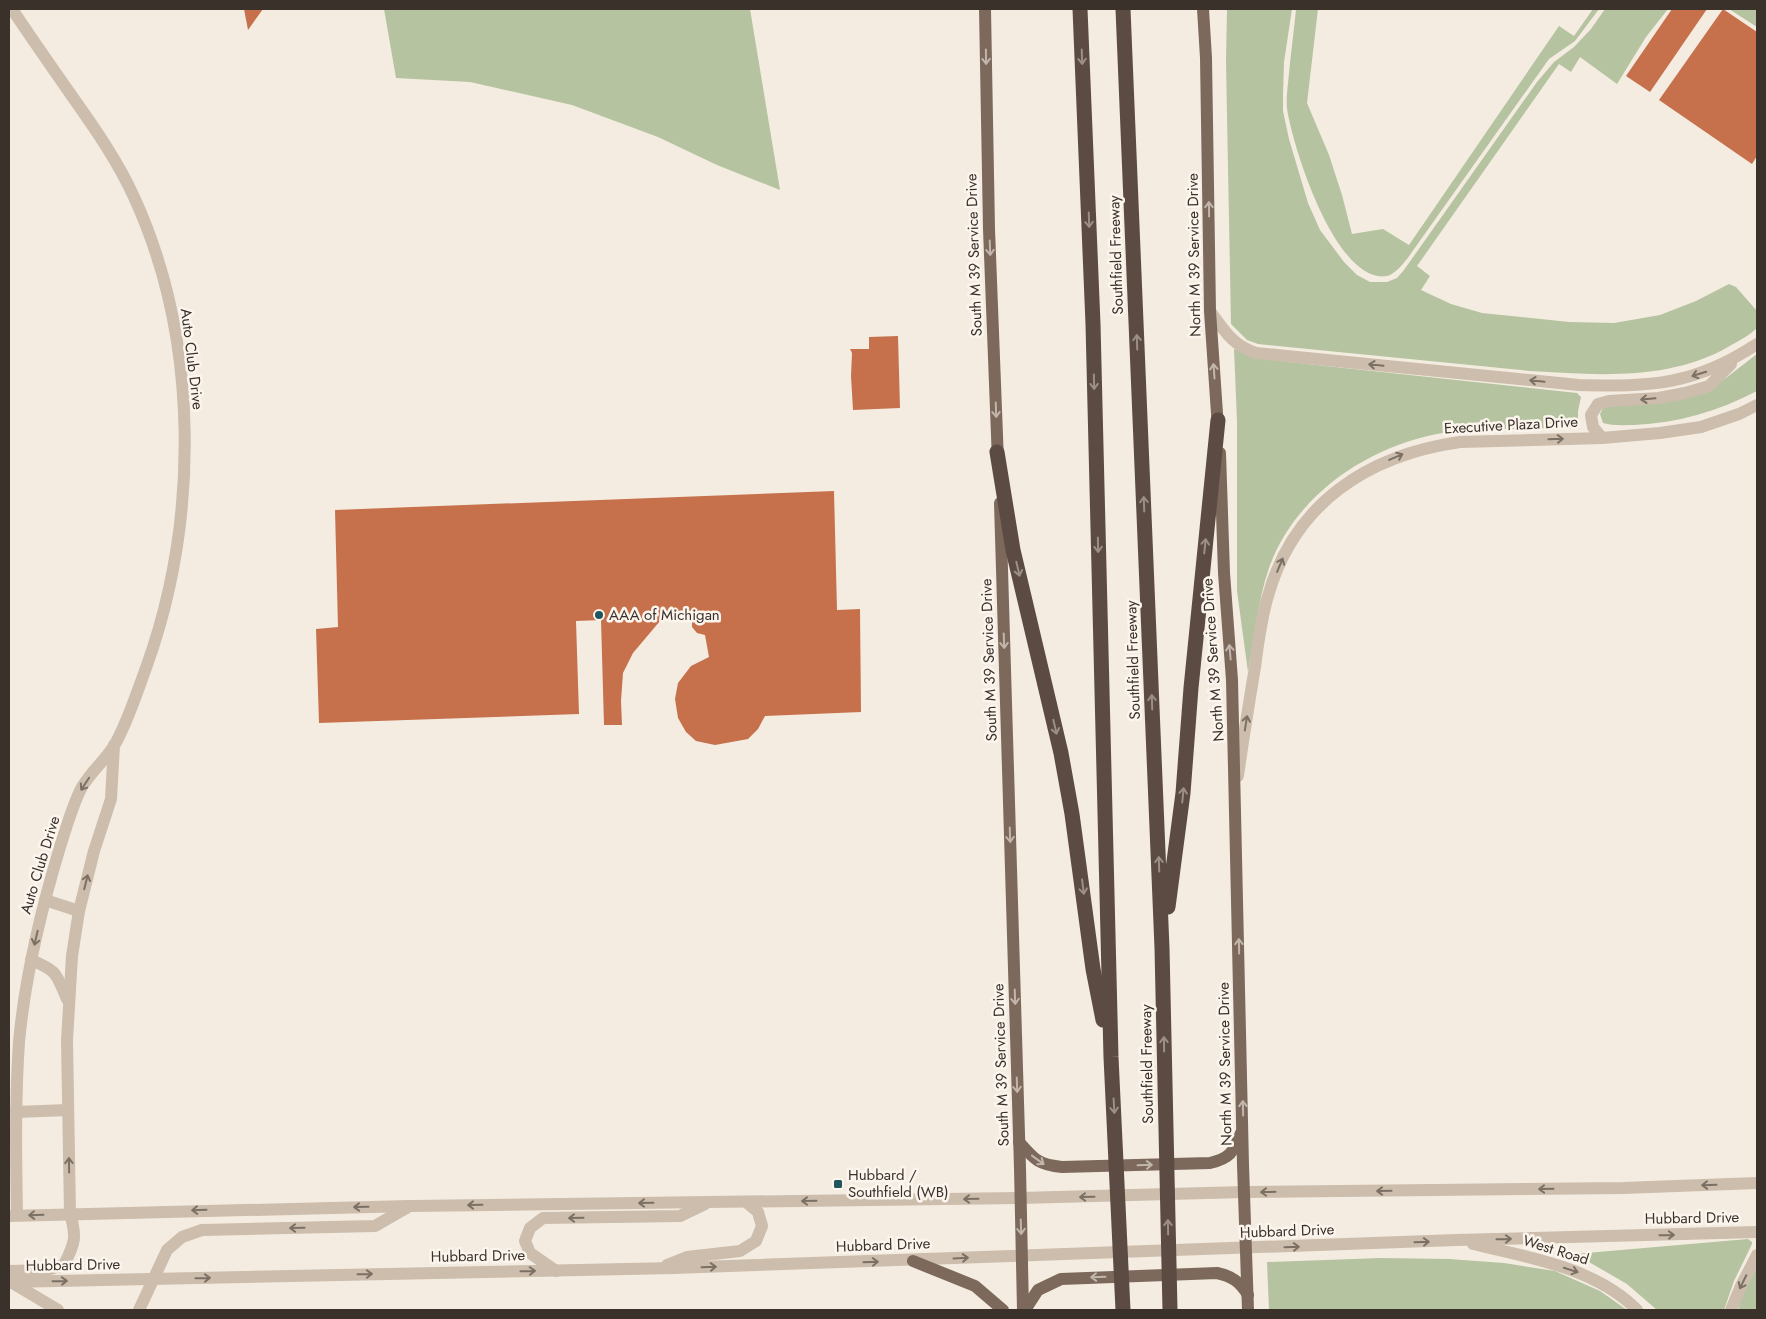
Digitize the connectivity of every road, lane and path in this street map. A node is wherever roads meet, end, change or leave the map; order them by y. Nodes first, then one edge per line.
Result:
1 (12, 9) edge
2 (985, 9) edge
3 (1080, 9) edge
4 (1123, 9) edge
5 (1203, 9) edge
6 (1210, 9) edge
7 (1206, 58) junction
8 (1210, 311) junction
9 (1757, 344) edge
10 (1736, 358) junction
11 (1757, 405) edge
12 (1218, 420) junction
13 (1602, 438) junction
14 (997, 452) junction
15 (114, 745) junction
16 (1236, 788) junction
17 (45, 900) junction
18 (79, 911) junction
19 (1162, 948) junction
20 (31, 960) junction
21 (68, 1002) junction
22 (1111, 1057) junction
23 (68, 1110) junction
24 (16, 1112) junction
25 (1243, 1128) junction
26 (1019, 1142) junction
27 (1757, 1183) edge
28 (1244, 1192) junction
29 (1020, 1198) junction
30 (709, 1202) junction
31 (746, 1202) junction
32 (410, 1206) junction
33 (70, 1214) junction
34 (13, 1216) edge
35 (1757, 1232) edge
36 (1456, 1240) junction
37 (1246, 1249) junction
38 (1022, 1255) junction
39 (1757, 1255) edge
40 (913, 1261) junction
41 (660, 1268) junction
42 (556, 1271) junction
43 (10, 1278) edge
44 (154, 1279) junction
45 (1248, 1295) junction
46 (58, 1310) edge
47 (139, 1310) edge
48 (1003, 1310) edge
49 (1024, 1310) edge
50 (1123, 1310) edge
51 (1170, 1310) edge
52 (1248, 1310) edge
53 (1637, 1310) edge
54 (1731, 1310) edge

1 - 15 street, Auto Club Drive
2 -> 14 main road, South M 39 Service Drive
3 -> 22 highway, Southfield Freeway
19 -> 4 highway, Southfield Freeway
5 - 7 main road, North M 39 Service Drive
6 - 7 main road
8 -> 7 main road, North M 39 Service Drive
10 -> 8 street, Executive Plaza Drive
12 -> 8 main road, North M 39 Service Drive
9 - 10 street, Executive Plaza Drive
10 -> 13 street, Executive Plaza Drive
11 - 13 street, Executive Plaza Drive
16 -> 12 main road, North M 39 Service Drive
19 -> 12 highway
16 -> 13 street, Executive Plaza Drive
14 -> 22 highway
14 -> 26 main road, South M 39 Service Drive
15 -> 17 street, Auto Club Drive
18 -> 15 street, Auto Club Drive
25 -> 16 main road, North M 39 Service Drive
17 - 18 street
17 -> 20 street, Auto Club Drive
18 - 21 street, Auto Club Drive
51 -> 19 highway, Southfield Freeway
20 - 21 street
20 - 24 street, Auto Club Drive
21 - 23 street, Auto Club Drive
22 -> 50 highway, Southfield Freeway
23 - 24 street
33 -> 23 street, Auto Club Drive
24 - 34 street, Auto Club Drive
26 -> 25 main road
25 - 28 main road, North M 39 Service Drive
26 - 29 main road, South M 39 Service Drive
27 -> 28 street, Hubbard Drive
28 -> 29 street, Hubbard Drive
28 - 37 main road, North M 39 Service Drive
29 -> 31 street, Hubbard Drive
29 -> 38 main road, South M 39 Service Drive
30 - 31 street, Hubbard Drive
30 -> 32 street, Hubbard Drive
30 -> 42 street
31 - 41 street
32 -> 33 street, Hubbard Drive
32 -> 44 street
33 -> 34 street, Hubbard Drive
33 - 43 street, Auto Club Drive
36 -> 35 street, Hubbard Drive
37 -> 36 street, Hubbard Drive
36 -> 53 street, West Road
37 - 38 street, Hubbard Drive
37 - 45 main road, North M 39 Service Drive
40 -> 38 street, Hubbard Drive
38 - 49 main road, South M 39 Service Drive
39 -> 54 street
41 -> 40 street, Hubbard Drive
40 - 48 main road
41 - 42 street, Hubbard Drive
44 -> 42 street, Hubbard Drive
43 -> 44 street, Hubbard Drive
43 - 46 street
44 - 47 street
45 -> 49 main road
45 - 52 main road, North M 39 Service Drive

